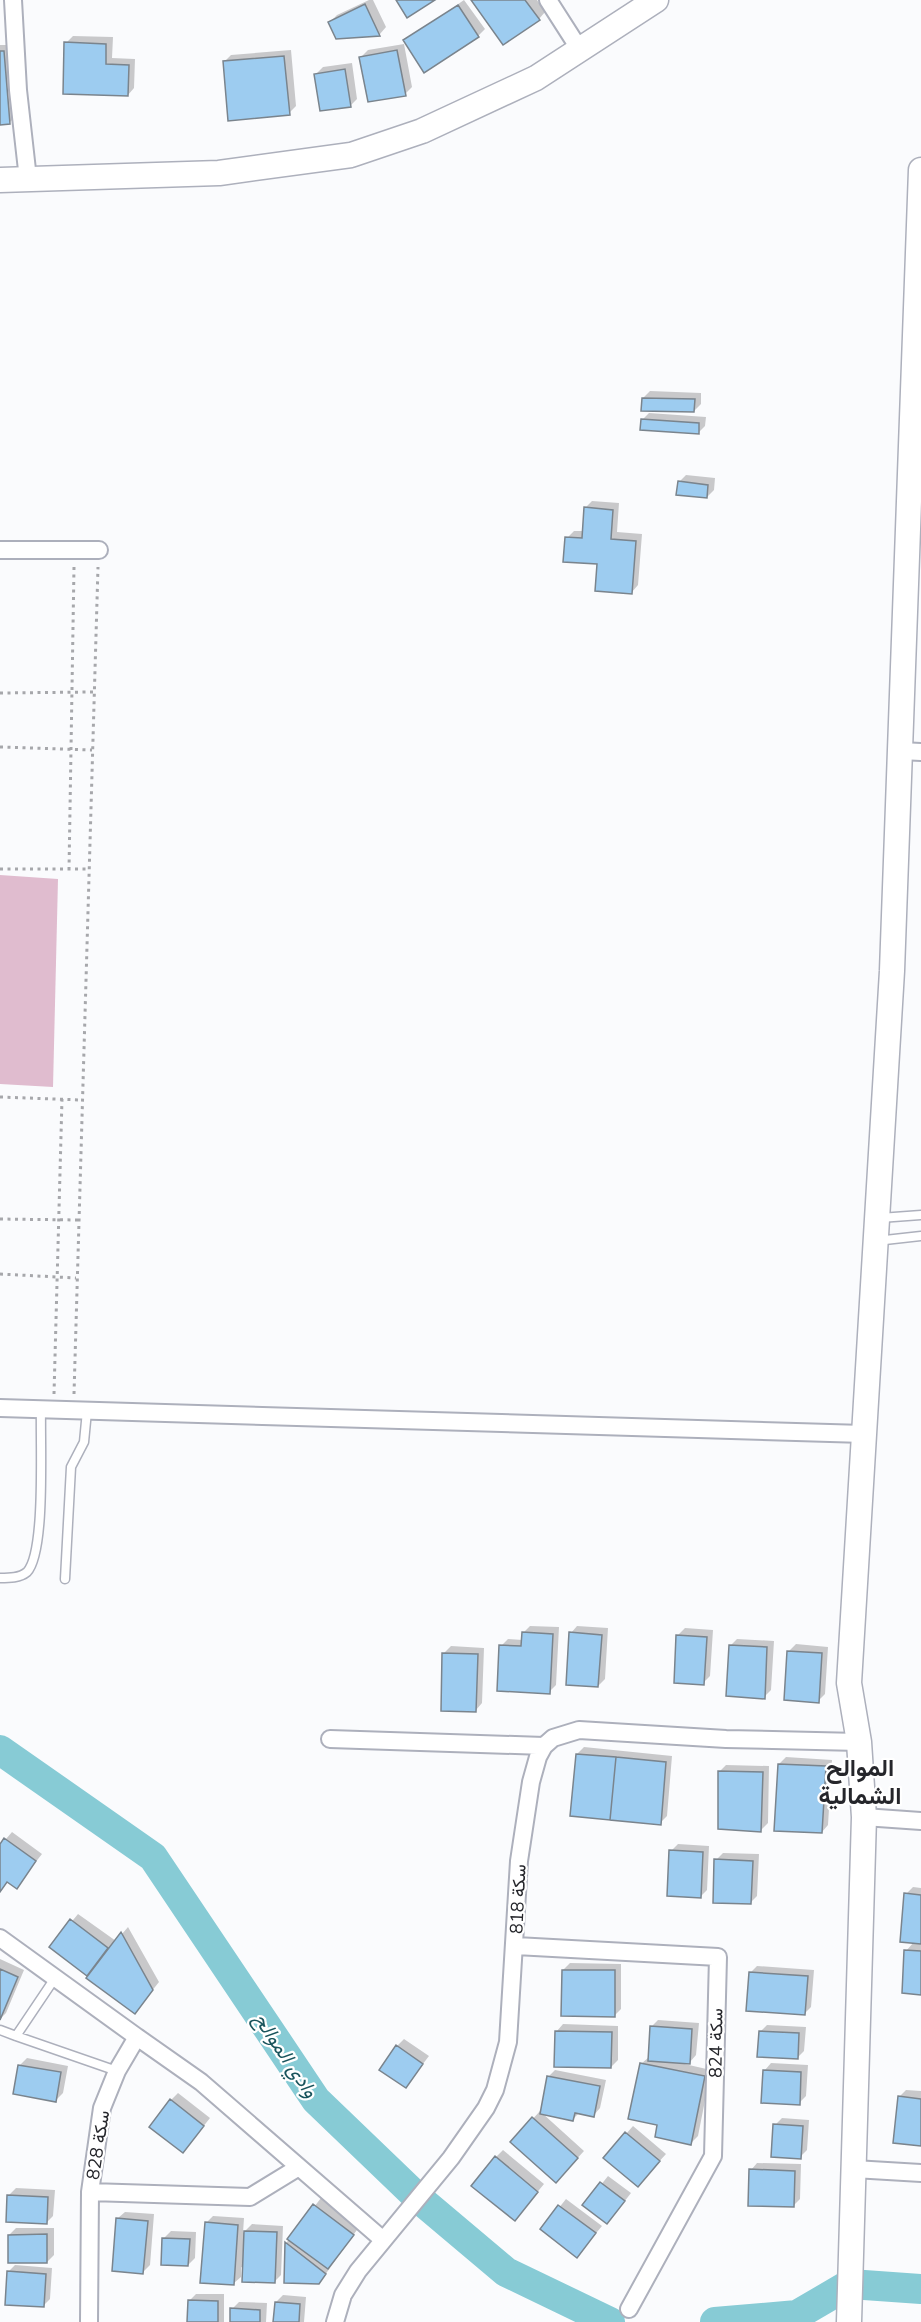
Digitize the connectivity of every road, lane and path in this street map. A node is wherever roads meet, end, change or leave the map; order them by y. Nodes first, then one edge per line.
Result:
1 (13, 0) edge
2 (548, 0) edge
3 (656, 0) edge
4 (580, 50) junction
5 (921, 170) edge
6 (28, 179) junction
7 (0, 180) edge
8 (0, 550) edge
9 (74, 550) junction
10 (99, 550) joint
11 (73, 691) junction
12 (94, 692) junction
13 (0, 693) edge
14 (0, 747) edge
15 (72, 749) junction
16 (92, 750) junction
17 (911, 751) edge
18 (0, 869) edge
19 (88, 869) junction
20 (69, 870) junction
21 (0, 1097) edge
22 (62, 1099) junction
23 (81, 1100) junction
24 (921, 1215) edge
25 (0, 1219) edge
26 (58, 1220) junction
27 (79, 1220) junction
28 (877, 1230) junction
29 (921, 1236) edge
30 (0, 1274) edge
31 (56, 1277) junction
32 (77, 1278) junction
33 (0, 1408) edge
34 (47, 1410) junction
35 (80, 1411) junction
36 (864, 1434) junction
37 (0, 1578) edge
38 (65, 1579) dead end
39 (330, 1738) dead end
40 (859, 1742) junction
41 (544, 1746) junction
42 (864, 1817) junction
43 (921, 1821) edge
44 (0, 1938) edge
45 (516, 1946) junction
46 (55, 1978) junction
47 (0, 2030) edge
48 (16, 2036) junction
49 (137, 2037) junction
50 (117, 2072) junction
51 (299, 2168) junction
52 (854, 2169) junction
53 (921, 2173) edge
54 (90, 2192) junction
55 (382, 2239) junction
56 (629, 2309) dead end
57 (89, 2322) edge
58 (334, 2322) edge
59 (849, 2322) edge

1 - 6 street
2 - 4 street
3 - 4 street
4 - 6 street
5 - 17 street
6 - 7 street
8 - 9 street
9 - 10 street
9 - 11 path
10 - 12 path
11 - 12 path
11 - 13 path
11 - 15 path
12 - 16 path
14 - 15 path
15 - 16 path
15 - 20 path
16 - 19 path
17 - 28 street
18 - 20 path
19 - 20 path
19 - 23 path
21 - 22 path
22 - 23 path
22 - 26 path
23 - 27 path
24 - 28 lane
25 - 26 path
26 - 27 path
26 - 31 path
27 - 32 path
28 - 29 lane
28 - 36 street
30 - 31 path
31 - 32 path
31 - 34 path
32 - 35 path
33 - 34 street
34 - 35 street
34 - 37 lane
35 - 36 street
35 - 38 lane
36 - 40 street
39 - 41 street
40 - 41 street
40 - 42 street
41 - 45 street, سكة 818
42 - 43 street
42 - 52 street
44 - 46 street
45 - 55 street, سكة 818
45 - 56 street, سكة 824
46 - 48 lane
46 - 49 street
47 - 48 lane
48 - 50 lane
49 - 50 street, سكة 828
49 - 51 street
50 - 54 street, سكة 828
51 - 54 street
51 - 55 street
52 - 53 street
52 - 59 street
54 - 57 street, سكة 828
55 - 58 street, سكة 818

